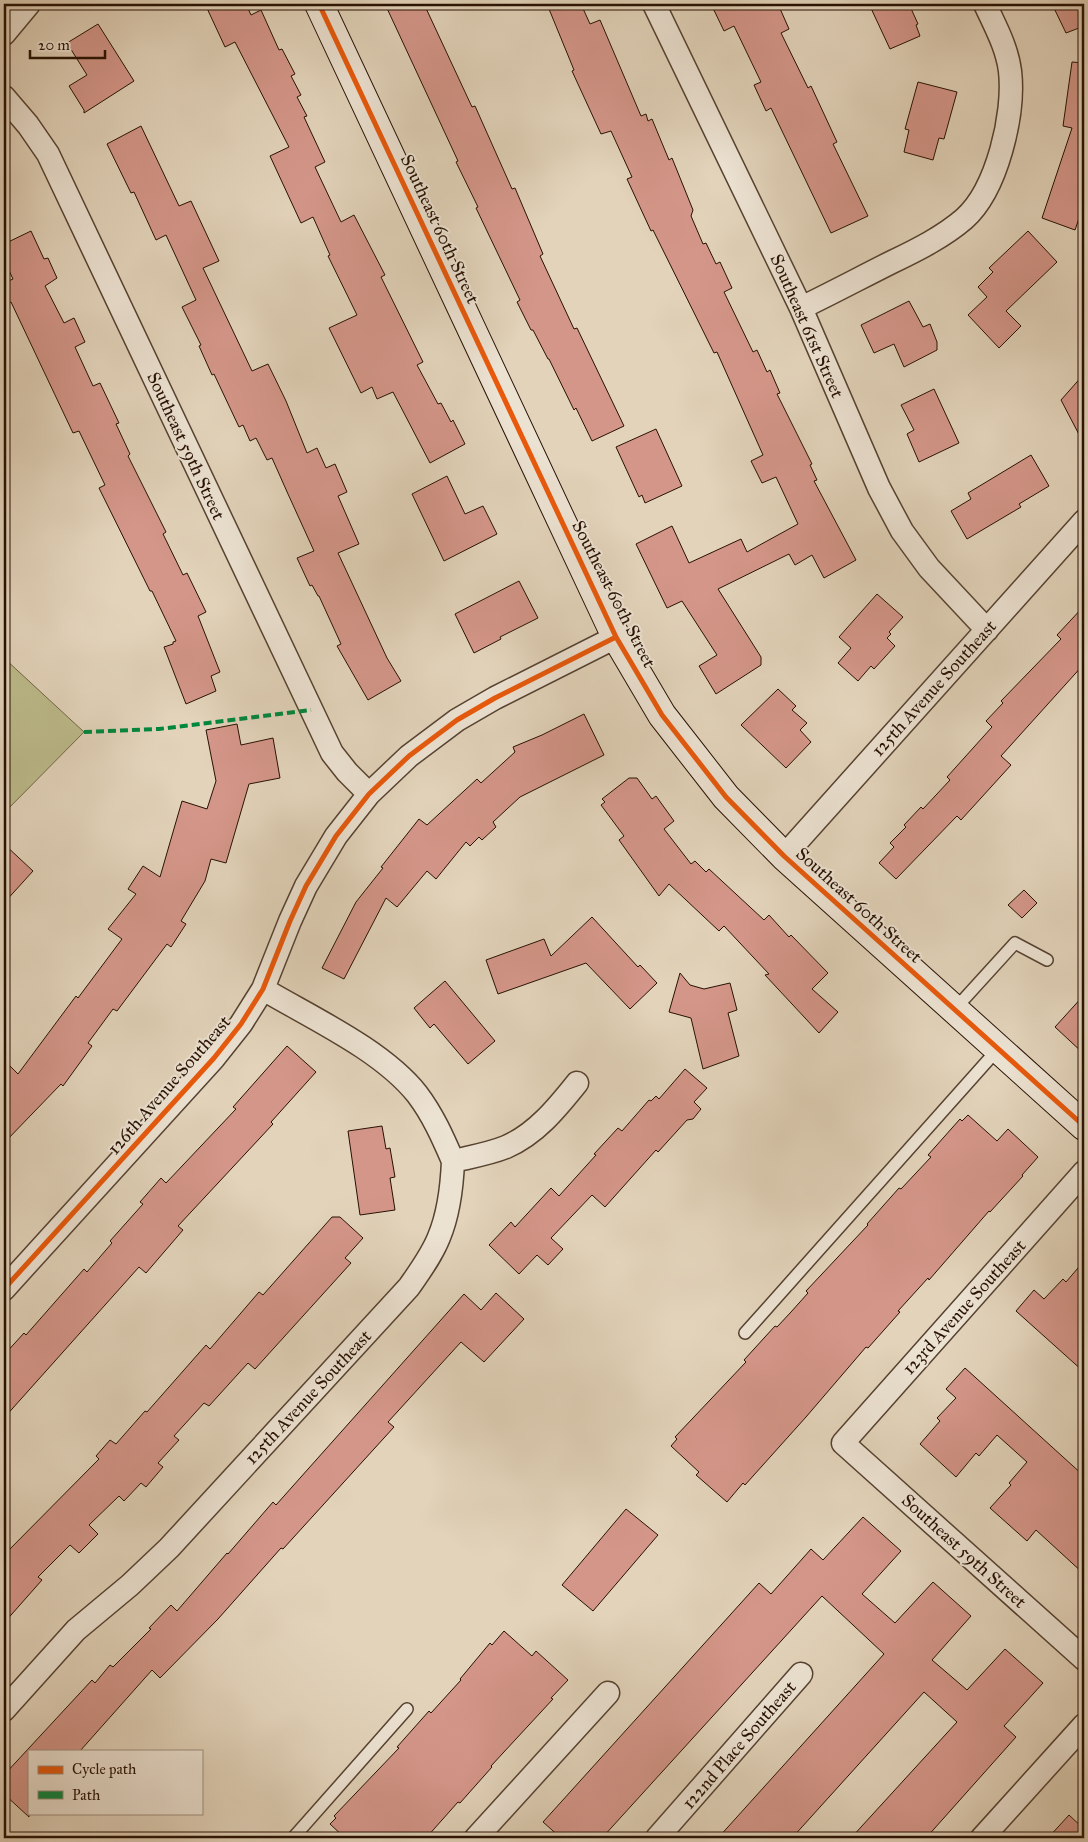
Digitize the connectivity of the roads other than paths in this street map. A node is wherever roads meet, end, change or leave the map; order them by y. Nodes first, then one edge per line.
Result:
1 (29, 4) edge
2 (319, 4) edge
3 (654, 4) edge
4 (985, 4) edge
5 (4, 34) edge
6 (4, 97) edge
7 (801, 308) junction
8 (1084, 521) edge
9 (987, 630) junction
10 (616, 637) junction
11 (369, 794) junction
12 (784, 856) junction
13 (1048, 960) dead end
14 (263, 990) junction
15 (955, 1009) junction
16 (999, 1048) junction
17 (578, 1083) dead end
18 (1084, 1126) edge
19 (453, 1161) junction
20 (1084, 1172) edge
21 (4, 1289) edge
22 (745, 1333) dead end
23 (843, 1442) joint
24 (1084, 1658) edge
25 (801, 1674) dead end
26 (608, 1692) dead end
27 (408, 1709) dead end
28 (4, 1710) edge
29 (1084, 1725) edge
30 (489, 1834) edge
31 (293, 1838) edge
32 (657, 1838) edge
33 (982, 1838) edge

1 - 5 street
2 - 10 street, Southeast 60th Street
3 - 7 street, Southeast 61st Street
4 - 7 street
6 - 11 street, Southeast 59th Street
7 - 9 street, Southeast 61st Street
8 - 9 street, 125th Avenue Southeast
9 - 12 street, 125th Avenue Southeast
10 - 11 street, 126th Avenue Southeast
10 - 12 street, Southeast 60th Street
11 - 14 street, 126th Avenue Southeast
12 - 15 street, Southeast 60th Street
13 - 15 lane
14 - 19 street
14 - 21 street, 126th Avenue Southeast
15 - 16 street, Southeast 60th Street
16 - 18 street, Southeast 60th Street
16 - 22 lane
17 - 19 street
19 - 28 street, 125th Avenue Southeast
20 - 23 street, 123rd Avenue Southeast
23 - 24 street, Southeast 59th Street
25 - 32 street, 122nd Place Southeast
26 - 30 street
27 - 31 lane
29 - 33 street

